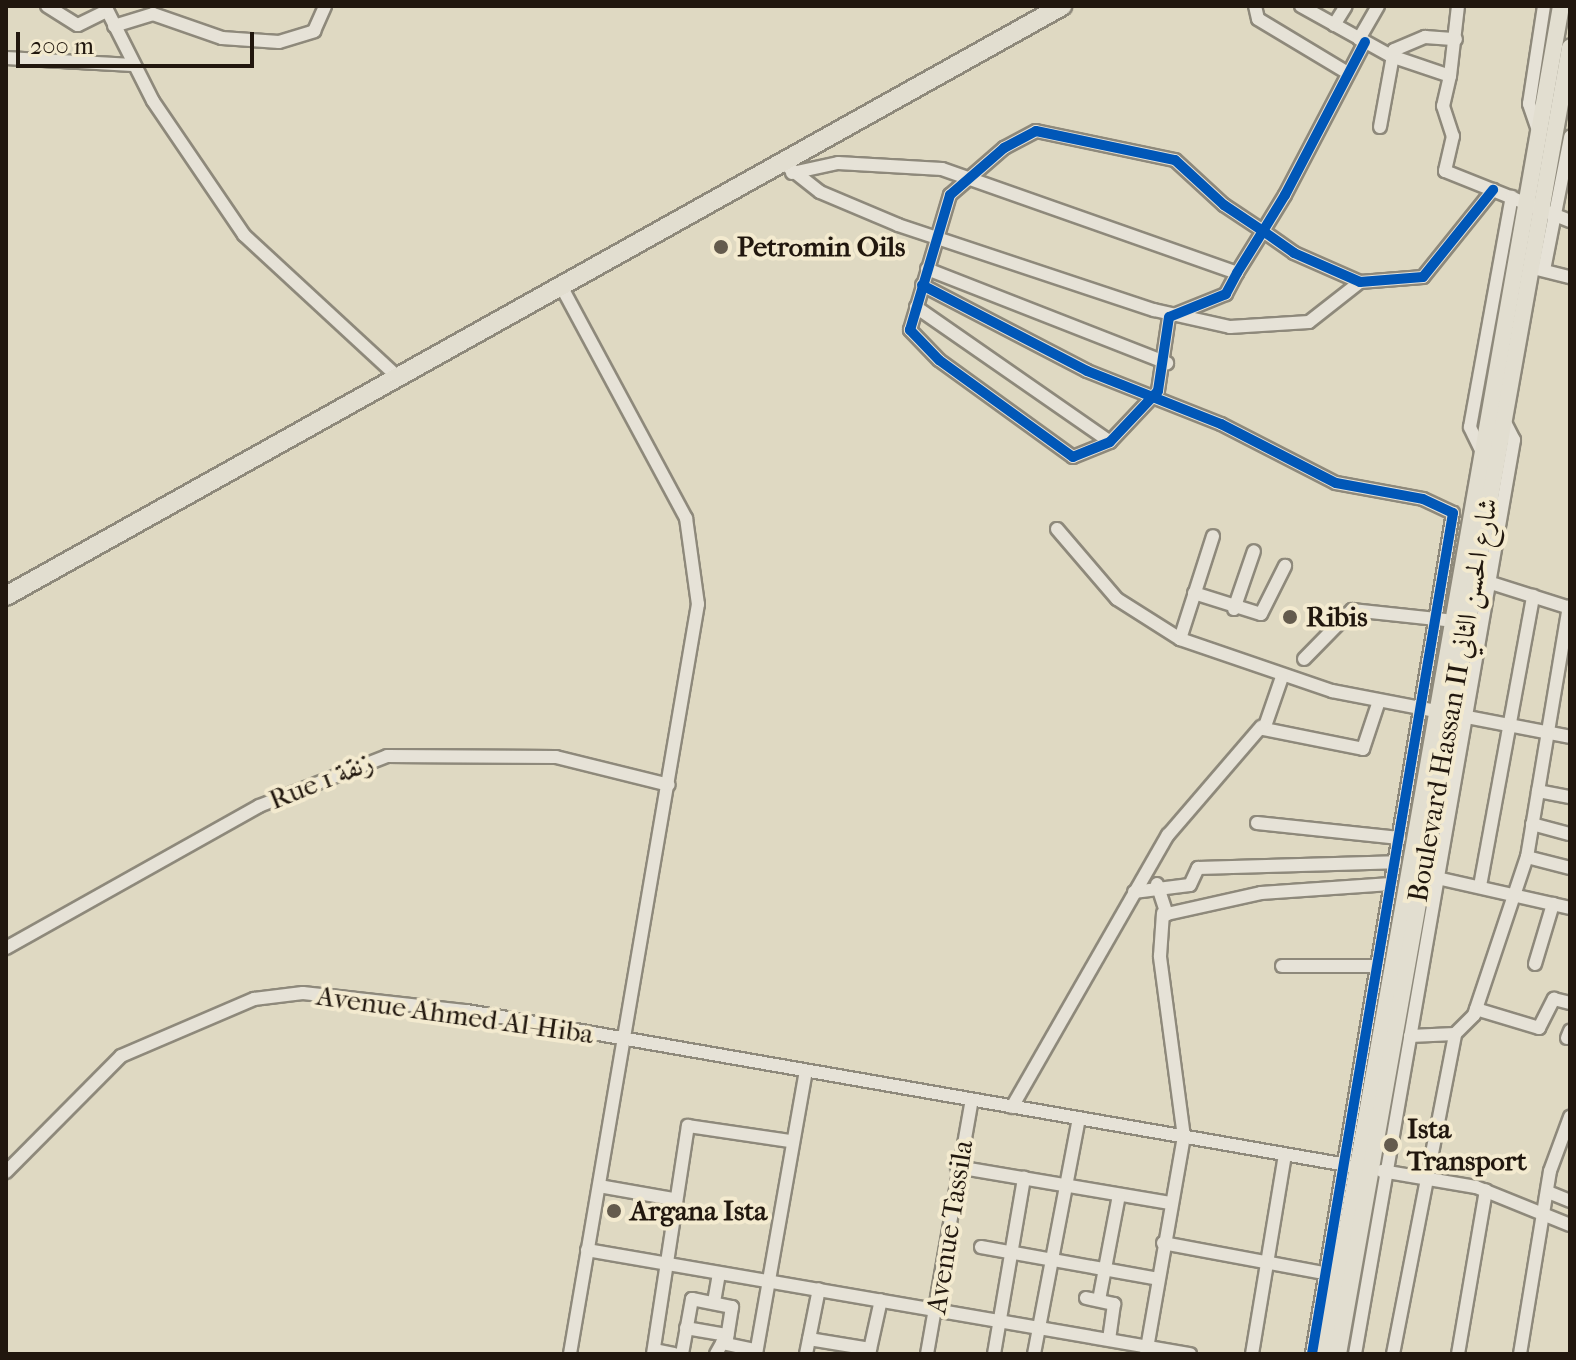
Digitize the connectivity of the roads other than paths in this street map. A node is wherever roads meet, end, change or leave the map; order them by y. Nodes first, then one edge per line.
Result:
1 (47, 6) edge
2 (325, 6) edge
3 (1041, 6) edge
4 (1062, 6) edge
5 (1255, 6) edge
6 (1346, 6) edge
7 (1378, 6) edge
8 (1458, 6) edge
9 (1544, 6) edge
10 (1561, 6) edge
11 (1305, 7) edge
12 (106, 8) edge
13 (1334, 25) junction
14 (114, 26) junction
15 (1456, 39) junction
16 (1362, 41) junction
17 (1570, 47) edge
18 (1391, 56) junction
19 (6, 58) edge
20 (133, 65) junction
21 (1348, 73) junction
22 (1450, 76) junction
23 (1380, 127) dead end
24 (1539, 133) junction
25 (1570, 137) edge
26 (1561, 162) edge
27 (787, 168) junction
28 (967, 176) junction
29 (1493, 190) junction
30 (1527, 203) junction
31 (1555, 218) junction
32 (1570, 221) edge
33 (1263, 231) junction
34 (937, 236) junction
35 (927, 269) junction
36 (1537, 269) junction
37 (1237, 273) junction
38 (1570, 277) edge
39 (1360, 282) junction
40 (922, 285) junction
41 (561, 286) junction
42 (916, 307) junction
43 (1172, 314) junction
44 (1167, 363) junction
45 (395, 372) junction
46 (1153, 398) junction
47 (1503, 418) junction
48 (1110, 442) junction
49 (1057, 529) dead end
50 (1213, 536) dead end
51 (1254, 551) dead end
52 (1285, 566) dead end
53 (6, 582) edge
54 (1488, 582) junction
55 (1194, 593) junction
56 (6, 596) edge
57 (1533, 596) junction
58 (1570, 608) edge
59 (1234, 609) junction
60 (1444, 620) junction
61 (1180, 639) junction
62 (1304, 659) dead end
63 (1282, 677) junction
64 (1379, 701) junction
65 (1444, 711) junction
66 (1513, 724) junction
67 (1261, 727) junction
68 (1547, 731) junction
69 (1570, 737) edge
70 (669, 785) junction
71 (1538, 791) junction
72 (1570, 797) edge
73 (1257, 823) dead end
74 (1532, 824) junction
75 (1570, 834) edge
76 (1399, 838) junction
77 (1527, 857) junction
78 (1395, 862) junction
79 (1570, 868) edge
80 (1437, 878) junction
81 (1157, 884) junction
82 (1391, 884) junction
83 (1480, 886) junction
84 (1134, 892) junction
85 (1515, 895) junction
86 (1553, 904) junction
87 (1570, 908) edge
88 (1163, 913) junction
89 (6, 948) edge
90 (1535, 964) dead end
91 (1282, 966) dead end
92 (1377, 966) junction
93 (1570, 1003) edge
94 (1476, 1009) junction
95 (1455, 1034) junction
96 (1410, 1036) junction
97 (628, 1040) junction
98 (806, 1071) junction
99 (972, 1100) junction
100 (1012, 1107) junction
101 (1570, 1118) edge
102 (1079, 1119) junction
103 (1184, 1137) junction
104 (789, 1141) junction
105 (1285, 1155) junction
106 (957, 1167) junction
107 (1365, 1168) junction
108 (6, 1172) edge
109 (1024, 1178) junction
110 (1425, 1178) junction
111 (1063, 1184) junction
112 (599, 1186) junction
113 (1486, 1190) junction
114 (1548, 1192) junction
115 (1119, 1195) junction
116 (673, 1199) junction
117 (1570, 1201) edge
118 (1170, 1203) junction
119 (1545, 1215) junction
120 (1570, 1225) edge
121 (1163, 1243) junction
122 (981, 1247) dead end
123 (587, 1250) junction
124 (1012, 1252) junction
125 (1051, 1259) junction
126 (1263, 1262) junction
127 (667, 1263) junction
128 (1106, 1271) junction
129 (719, 1273) junction
130 (1324, 1273) junction
131 (1158, 1279) junction
132 (770, 1281) junction
133 (819, 1289) junction
134 (1086, 1298) dead end
135 (881, 1300) junction
136 (1099, 1300) junction
137 (714, 1302) junction
138 (937, 1310) junction
139 (1001, 1321) junction
140 (686, 1328) junction
141 (1039, 1328) junction
142 (726, 1339) junction
143 (809, 1339) junction
144 (1109, 1340) junction
145 (1147, 1350) edge
146 (653, 1352) edge
147 (756, 1352) edge
148 (870, 1352) edge
149 (570, 1354) edge
150 (674, 1354) edge
151 (682, 1354) edge
152 (716, 1354) edge
153 (806, 1354) edge
154 (927, 1354) edge
155 (994, 1354) edge
156 (1034, 1354) edge
157 (1190, 1354) edge
158 (1252, 1354) edge
159 (1312, 1354) edge
160 (1325, 1354) edge
161 (1338, 1354) edge
162 (1355, 1354) edge
163 (1393, 1354) edge
164 (1458, 1354) edge
165 (1520, 1354) edge

1 - 12 street
2 - 14 street
3 - 45 highway
4 - 27 highway
5 - 21 street
6 - 13 street
7 - 16 street
8 - 15 street
9 - 24 street
10 - 24 main road, Boulevard Hassan II شارع الحسن الثاني
11 - 13 street
12 - 14 street
13 - 16 street
14 - 20 street
15 - 18 street
15 - 22 street
16 - 18 street
16 - 21 street
17 - 26 main road, Boulevard Hassan II شارع الحسن الثاني
18 - 22 street
18 - 23 street
19 - 20 street
20 - 45 street
21 - 33 street
22 - 29 street
24 - 30 main road, Boulevard Hassan II شارع الحسن الثاني
25 - 26 street
26 - 30 main road, Boulevard Hassan II شارع الحسن الثاني
26 - 31 street
27 - 28 street
27 - 34 street
27 - 41 highway
28 - 33 street
28 - 34 street
28 - 37 street
29 - 30 street
29 - 39 street
30 - 31 street
30 - 36 main road, Boulevard Hassan II شارع الحسن الثاني
30 - 60 main road, Boulevard Hassan II شارع الحسن الثاني
31 - 32 street
31 - 36 street
33 - 37 street
33 - 39 street
34 - 35 street
34 - 43 street
35 - 40 street
35 - 44 street
36 - 38 street
36 - 47 main road, Boulevard Hassan II شارع الحسن الثاني
37 - 43 street
39 - 43 street
40 - 42 street
40 - 46 street
41 - 45 highway
41 - 70 street
42 - 48 street
42 - 48 street
43 - 44 street
44 - 46 street
45 - 53 highway
45 - 56 highway
46 - 48 street
46 - 60 street
47 - 54 street
47 - 65 main road, Boulevard Hassan II شارع الحسن الثاني
49 - 61 street
50 - 55 street
51 - 59 street
52 - 59 street
54 - 57 street
54 - 65 street
55 - 59 street
55 - 61 street
57 - 58 street
57 - 66 street
58 - 68 street
60 - 62 street
60 - 65 main road, Boulevard Hassan II شارع الحسن الثاني
61 - 63 street
63 - 64 street
63 - 67 street
64 - 65 street
64 - 67 street
65 - 66 street
65 - 76 street
65 - 80 street
65 - 107 main road, Boulevard Hassan II شارع الحسن الثاني
66 - 68 street
66 - 83 street
67 - 84 street
68 - 69 street
68 - 71 street
70 - 89 street, Rue 1 زنقة
70 - 97 street
71 - 72 street
71 - 74 street
73 - 76 street
74 - 75 street
74 - 77 street
76 - 78 street
77 - 79 street
77 - 85 street
78 - 81 street
78 - 82 street
80 - 83 street
80 - 96 street
81 - 84 street
81 - 88 street
82 - 88 street
82 - 92 street
83 - 85 street
84 - 100 street
85 - 86 street
85 - 94 street
86 - 87 street
86 - 90 street
88 - 103 street
91 - 92 street
92 - 107 street
93 - 94 street
94 - 95 street
95 - 96 street
95 - 110 street
96 - 107 street
97 - 98 street, Avenue Ahmed Al-Hiba
97 - 108 street, Avenue Ahmed Al-Hiba
97 - 112 street
98 - 99 street, Avenue Ahmed Al-Hiba
98 - 104 street
99 - 100 street, Avenue Ahmed Al-Hiba
99 - 106 street, Avenue Tassila
100 - 102 street, Avenue Ahmed Al-Hiba
101 - 114 street
102 - 103 street, Avenue Ahmed Al-Hiba
102 - 111 street
103 - 105 street, Avenue Ahmed Al-Hiba
103 - 118 street
104 - 116 street
104 - 132 street
105 - 107 street, Avenue Ahmed Al-Hiba
105 - 126 street
106 - 109 street
106 - 138 street, Avenue Tassila
107 - 110 street, Avenue Ahmed Al-Hiba
107 - 130 street
107 - 160 main road, Boulevard Hassan II شارع الحسن الثاني
107 - 161 main road, Boulevard Hassan II شارع الحسن الثاني
107 - 162 street
109 - 111 street
109 - 124 street
110 - 113 street, Avenue Ahmed Al-Hiba
110 - 163 street
111 - 115 street
111 - 125 street
112 - 116 street
112 - 123 street
113 - 119 street, Avenue Ahmed Al-Hiba
113 - 164 street
114 - 117 street
114 - 119 street
115 - 118 street
115 - 128 street
116 - 127 street
118 - 121 street
119 - 120 street, Avenue Ahmed Al-Hiba
119 - 165 street
121 - 126 street
121 - 131 street
122 - 124 street
123 - 127 street
123 - 149 street
124 - 125 street
124 - 139 street
125 - 128 street
125 - 141 street
126 - 130 street
126 - 158 street
127 - 129 street
127 - 146 street
128 - 131 street
128 - 136 street
129 - 132 street
129 - 137 street
130 - 159 street
131 - 145 street
132 - 133 street
132 - 147 street
133 - 135 street
133 - 143 street
134 - 136 street
135 - 138 street
135 - 148 street
136 - 144 street
137 - 140 street
137 - 142 street
138 - 139 street
138 - 154 street, Avenue Tassila
139 - 141 street
139 - 155 street
140 - 142 street
140 - 151 street
141 - 144 street
141 - 156 street
142 - 147 street
142 - 152 street
143 - 148 street
143 - 153 street
144 - 145 street
145 - 157 street
146 - 150 street

